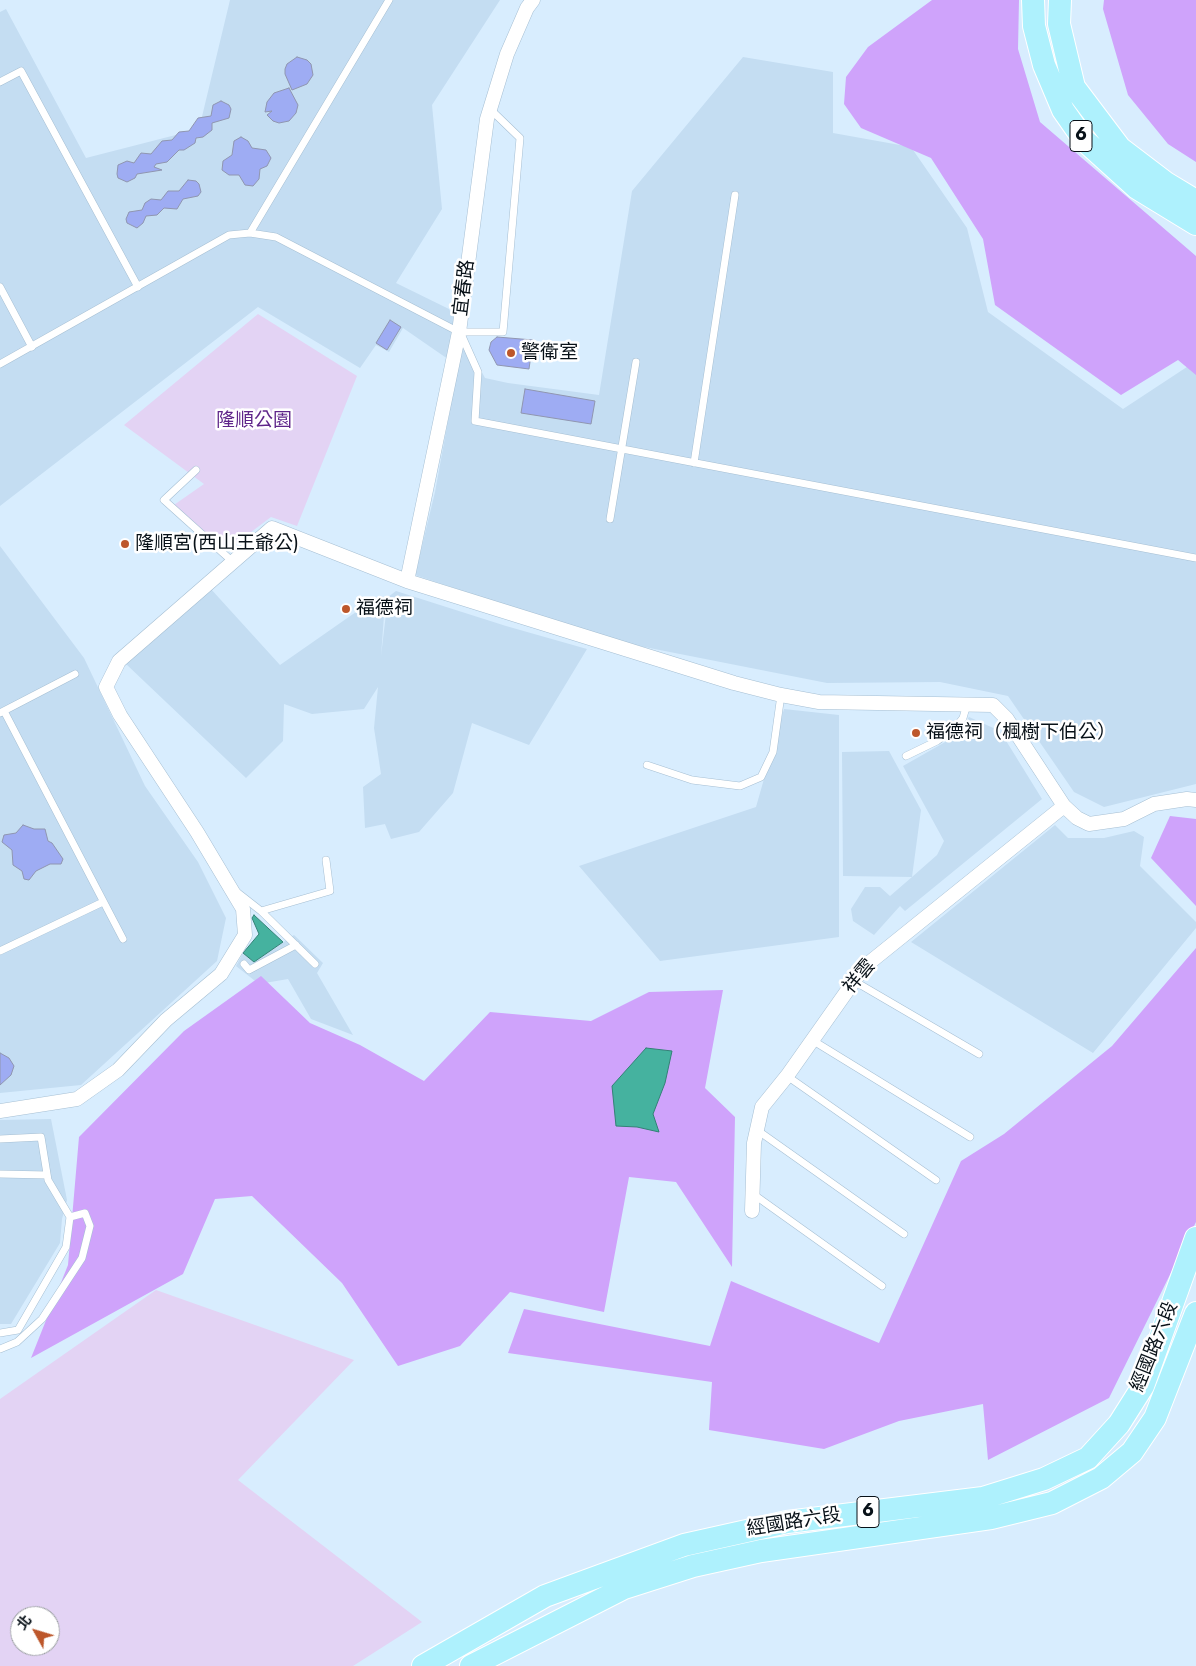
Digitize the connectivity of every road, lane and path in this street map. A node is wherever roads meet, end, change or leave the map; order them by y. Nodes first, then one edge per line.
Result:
1 (389, 0) edge
2 (533, 0) edge
3 (1033, 0) edge
4 (1060, 0) edge
5 (0, 82) edge
6 (490, 109) junction
7 (735, 195) dead end
8 (1196, 201) edge
9 (1196, 224) edge
10 (250, 233) junction
11 (138, 286) junction
12 (0, 287) edge
13 (460, 332) junction
14 (32, 347) junction
15 (636, 362) dead end
16 (0, 364) edge
17 (622, 449) junction
18 (694, 463) junction
19 (196, 470) dead end
20 (610, 519) dead end
21 (1196, 558) edge
22 (233, 562) junction
23 (407, 581) junction
24 (75, 674) dead end
25 (780, 695) junction
26 (967, 704) junction
27 (2, 712) edge
28 (906, 756) dead end
29 (647, 765) dead end
30 (1196, 800) edge
31 (1064, 806) junction
32 (326, 860) dead end
33 (230, 887) junction
34 (103, 902) junction
35 (261, 910) junction
36 (123, 939) dead end
37 (296, 945) junction
38 (0, 951) edge
39 (244, 964) dead end
40 (315, 964) dead end
41 (854, 981) junction
42 (812, 1040) junction
43 (979, 1054) dead end
44 (787, 1076) junction
45 (0, 1111) edge
46 (757, 1130) junction
47 (970, 1137) dead end
48 (0, 1139) edge
49 (0, 1174) edge
50 (47, 1176) junction
51 (936, 1180) dead end
52 (753, 1194) junction
53 (752, 1211) dead end
54 (70, 1217) junction
55 (904, 1234) dead end
56 (1196, 1238) edge
57 (882, 1286) dead end
58 (1196, 1313) edge
59 (0, 1333) edge
60 (0, 1349) edge
61 (670, 1549) junction
62 (674, 1572) junction
63 (423, 1666) edge
64 (471, 1666) edge

1 - 10 lane
2 - 6 street, 宜春路
3 - 9 main road, 6
4 - 8 main road, 6
5 - 11 lane
6 - 13 street, 宜春路
6 - 13 lane
7 - 18 lane
10 - 11 lane
10 - 13 lane
11 - 14 lane
12 - 14 lane
13 - 17 lane
13 - 23 street, 宜春路
14 - 16 lane
15 - 17 lane
17 - 18 lane
17 - 20 lane
18 - 21 lane
19 - 22 lane
22 - 23 street
22 - 33 street
23 - 25 street
24 - 27 lane
25 - 26 street
25 - 29 lane
26 - 28 lane
26 - 31 street
27 - 34 lane
30 - 31 street
31 - 41 street, 祥雲
32 - 35 lane
33 - 35 lane
33 - 45 street
34 - 36 lane
34 - 38 lane
35 - 37 lane
37 - 39 lane
37 - 40 lane
41 - 42 street, 祥雲
41 - 43 lane
42 - 44 street, 祥雲
42 - 47 lane
44 - 46 street, 祥雲
44 - 51 lane
46 - 52 street, 祥雲
46 - 55 lane
48 - 50 lane
49 - 50 lane
50 - 54 lane
52 - 53 street, 祥雲
52 - 57 lane
54 - 59 lane
54 - 60 lane
56 - 61 main road, 經國路六段 / 6
58 - 62 main road, 經國路六段 / 6
61 - 62 main road
61 - 63 main road, 經國路六段 / 6
62 - 64 main road, 經國路六段 / 6

